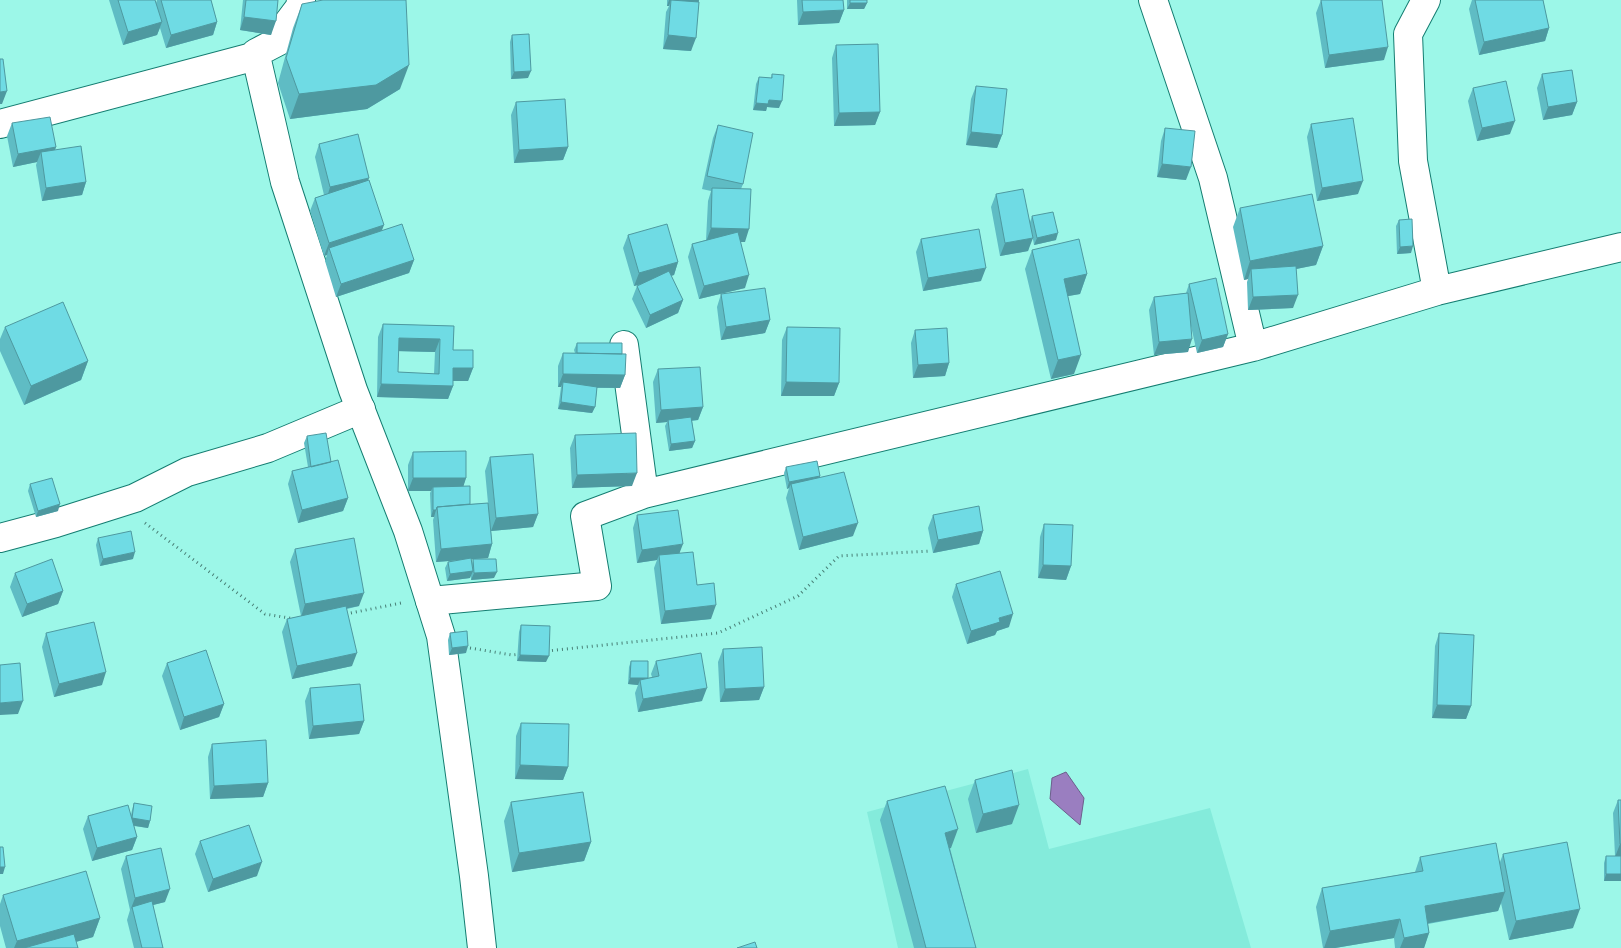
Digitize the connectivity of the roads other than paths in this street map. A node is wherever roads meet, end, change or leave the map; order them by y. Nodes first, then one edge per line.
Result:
1 (302, 0) edge
2 (1153, 0) edge
3 (1426, 0) edge
4 (256, 56) junction
5 (0, 124) edge
6 (1621, 247) edge
7 (1437, 291) junction
8 (624, 345) edge
9 (1252, 347) junction
10 (361, 409) junction
11 (644, 494) junction
12 (0, 538) edge
13 (430, 599) junction
14 (482, 948) edge

1 - 4 street
2 - 9 street
3 - 7 street
4 - 5 street
4 - 10 street
6 - 7 street
7 - 9 street
8 - 11 street
9 - 11 street
10 - 12 street
10 - 13 street
11 - 13 street
13 - 14 street

